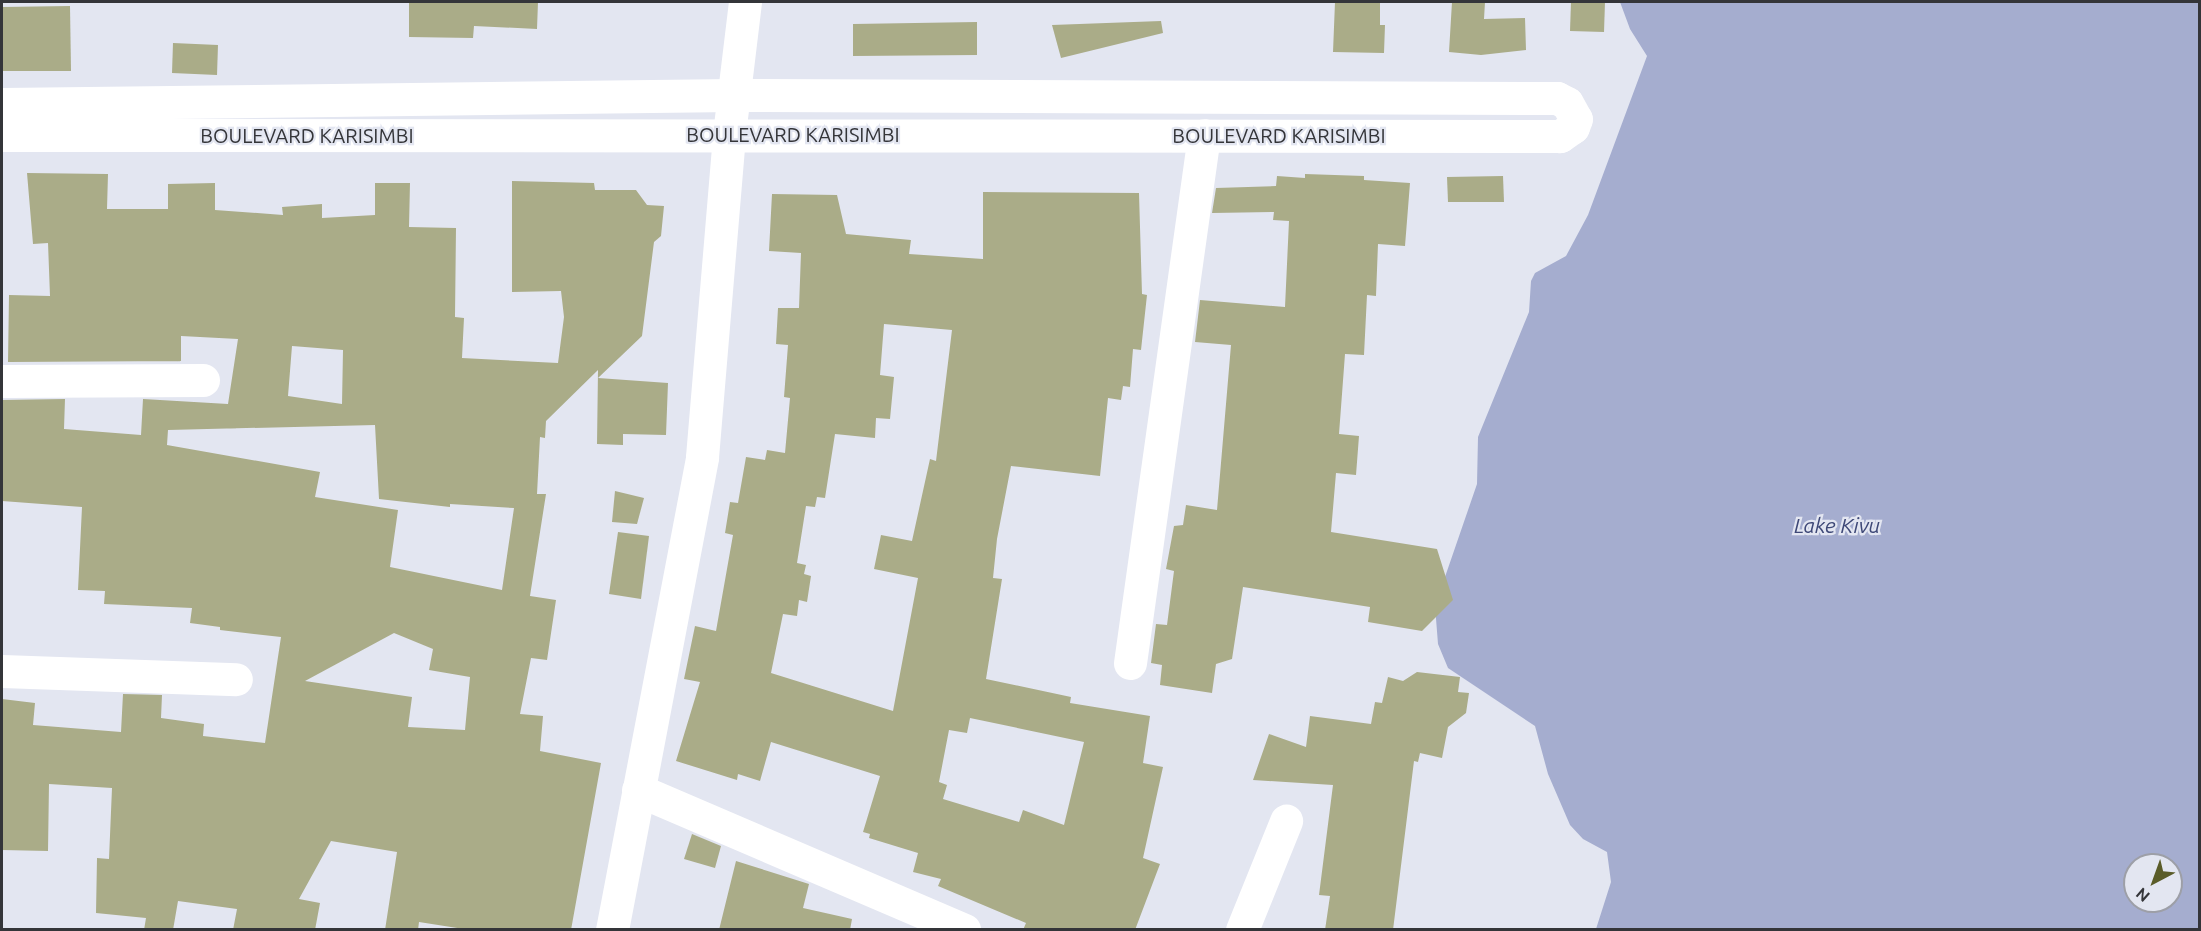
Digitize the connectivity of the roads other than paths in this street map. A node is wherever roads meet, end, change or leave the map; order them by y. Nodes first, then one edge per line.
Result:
1 (745, 2) edge
2 (734, 95) junction
3 (2, 104) edge
4 (729, 134) junction
5 (2, 135) edge
6 (1204, 135) junction
7 (203, 380) dead end
8 (2, 381) edge
9 (1130, 663) dead end
10 (2, 671) edge
11 (236, 679) dead end
12 (638, 790) junction
13 (1286, 821) dead end
14 (612, 930) edge
15 (964, 930) edge
16 (1242, 930) edge

1 - 2 street
2 - 3 street
2 - 4 street
2 - 6 street, BOULEVARD KARISIMBI
4 - 5 street, BOULEVARD KARISIMBI
4 - 6 street, BOULEVARD KARISIMBI
4 - 12 street
6 - 9 street
7 - 8 street
10 - 11 street
12 - 14 street
12 - 15 street
13 - 16 street

